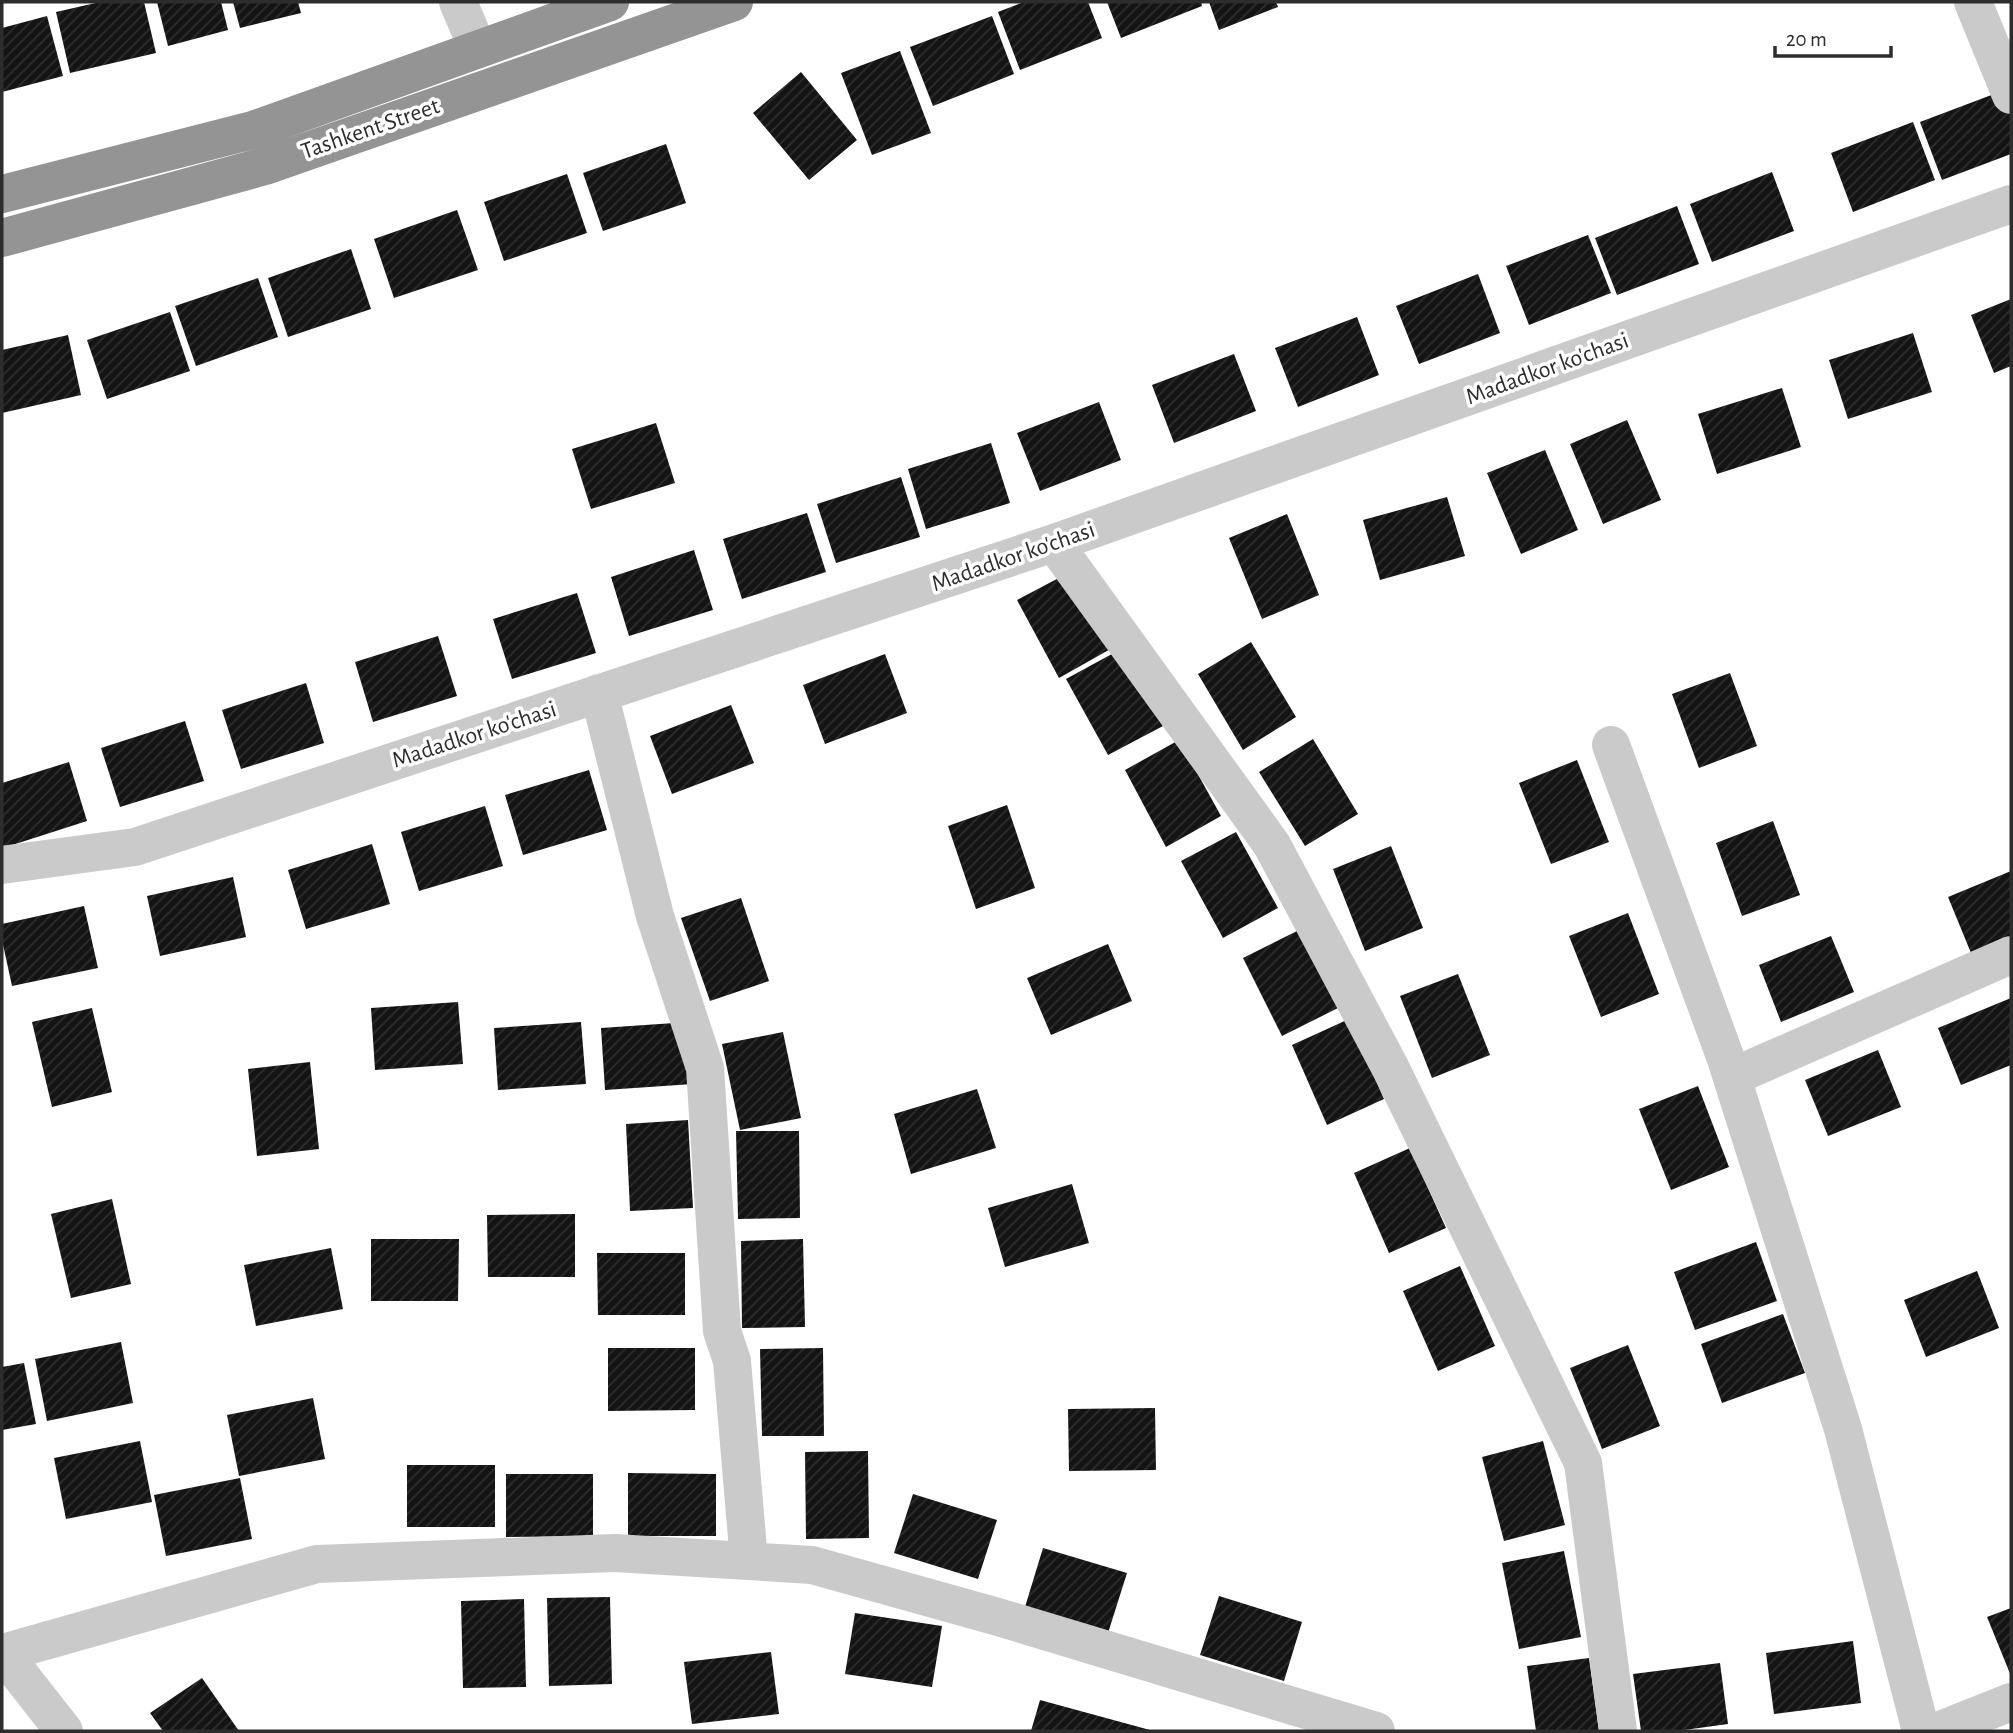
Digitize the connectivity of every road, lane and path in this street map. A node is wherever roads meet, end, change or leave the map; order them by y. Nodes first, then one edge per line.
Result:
1 (458, 2) edge
2 (610, 2) edge
3 (734, 2) edge
4 (1973, 2) edge
5 (478, 49) junction
6 (2011, 95) edge
7 (2, 194) edge
8 (2011, 204) edge
9 (2, 238) edge
10 (1054, 542) junction
11 (599, 693) junction
12 (1611, 746) dead end
13 (2, 865) edge
14 (2011, 955) edge
15 (1731, 1077) junction
16 (749, 1561) junction
17 (2, 1652) edge
18 (2011, 1702) edge
19 (64, 1731) edge
20 (1376, 1731) edge
21 (1618, 1731) edge
22 (1921, 1731) edge
23 (1938, 1731) edge

1 - 5 street
2 - 5 highway, Tashkent Street
3 - 9 highway, Tashkent Street
4 - 6 street
5 - 7 highway, Tashkent Street
8 - 10 street, Madadkor ko'chasi
10 - 11 street, Madadkor ko'chasi
10 - 21 street
11 - 13 street, Madadkor ko'chasi
11 - 16 street
12 - 15 street
14 - 15 street
15 - 22 street
16 - 17 street
16 - 20 street
17 - 19 street
18 - 23 street

